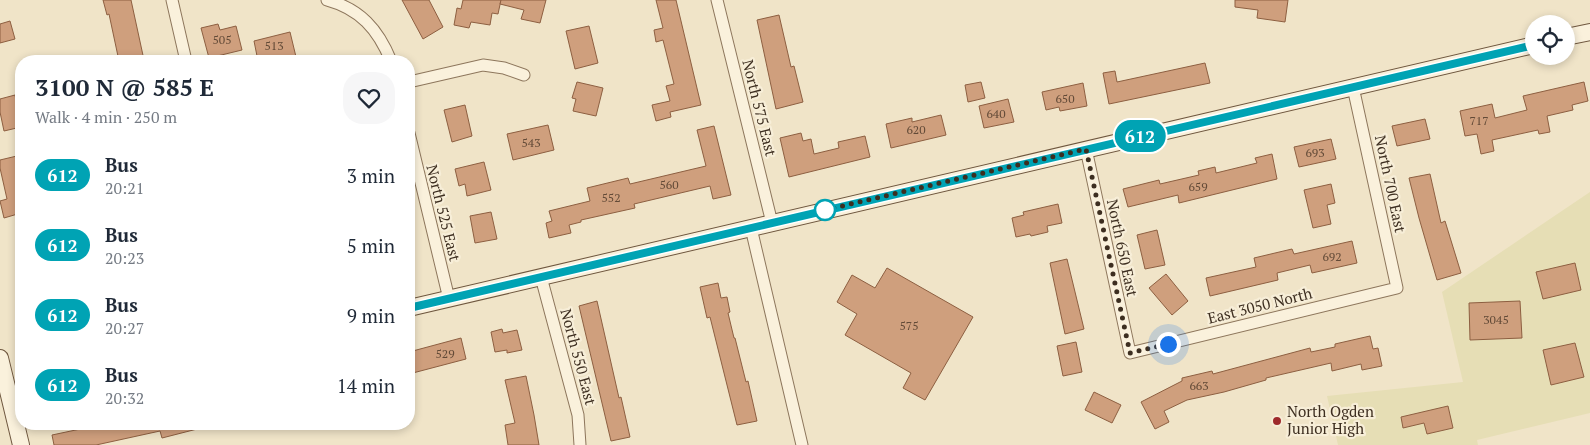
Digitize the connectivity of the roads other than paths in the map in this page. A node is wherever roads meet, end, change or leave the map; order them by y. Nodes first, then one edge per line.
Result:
1 (172, 0) edge
2 (327, 0) edge
3 (717, 0) edge
4 (1590, 32) edge
5 (1575, 35) edge
6 (1525, 47) edge
7 (185, 55) edge
8 (388, 55) edge
9 (524, 75) dead end
10 (415, 81) edge
11 (1353, 87) junction
12 (1086, 149) junction
13 (415, 158) edge
14 (772, 223) junction
15 (751, 228) junction
16 (542, 277) junction
17 (1397, 288) joint
18 (449, 299) junction
19 (415, 307) edge
20 (1130, 353) joint
21 (0, 358) edge
22 (11, 401) edge
23 (15, 419) edge
24 (18, 430) edge
25 (21, 445) edge
26 (580, 445) edge
27 (802, 445) edge

1 - 7 street
2 - 8 street
3 - 14 street, North 575 East
4 - 5 main road
6 - 11 main road
9 - 10 street
11 - 12 main road
11 - 17 street, North 700 East
12 - 14 main road
12 - 20 street, North 650 East
13 - 18 street, North 525 East
14 - 15 main road
15 - 16 main road
15 - 27 street
16 - 18 main road
16 - 26 street, North 550 East
17 - 20 street, East 3050 North
18 - 19 main road
21 - 22 main road
22 - 23 main road
24 - 25 main road

